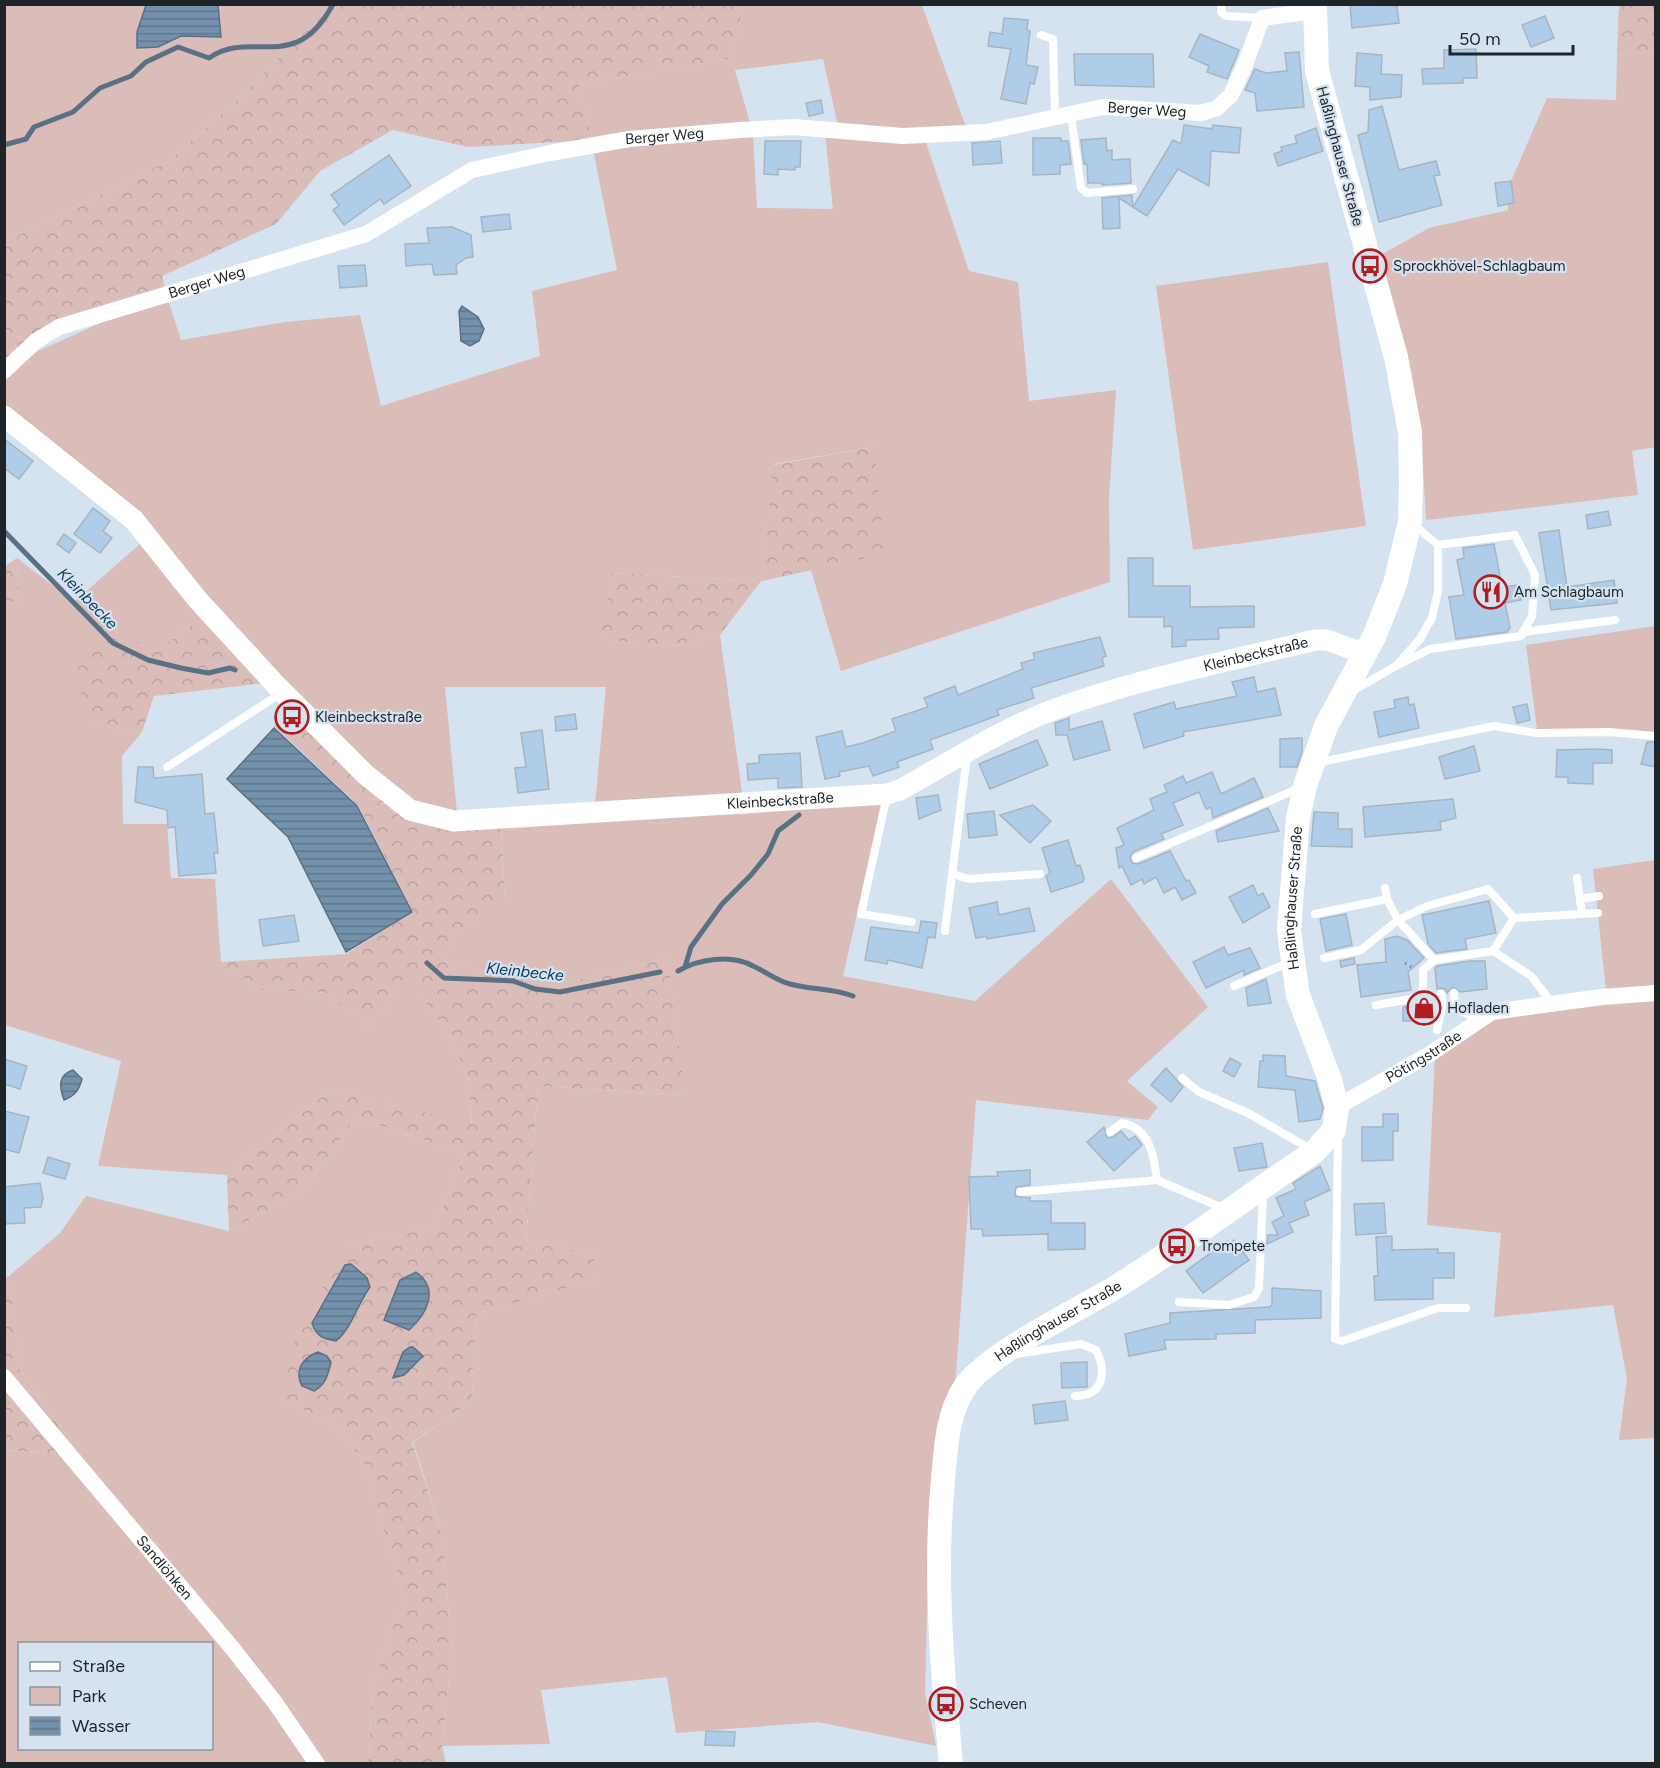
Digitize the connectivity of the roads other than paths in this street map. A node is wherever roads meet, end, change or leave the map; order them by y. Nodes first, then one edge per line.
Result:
1 (1221, 4) edge
2 (1314, 8) edge
3 (1262, 18) junction
4 (1041, 35) dead end
5 (1063, 117) junction
6 (1133, 189) dead end
7 (4, 371) edge
8 (4, 416) edge
9 (1410, 522) junction
10 (1438, 545) junction
11 (1615, 620) dead end
12 (1523, 632) junction
13 (1365, 654) junction
14 (1396, 666) junction
15 (284, 692) junction
16 (1342, 696) junction
17 (1656, 736) edge
18 (968, 753) junction
19 (166, 767) dead end
20 (1309, 775) junction
21 (887, 794) junction
22 (1136, 858) dead end
23 (953, 874) junction
24 (1040, 874) dead end
25 (1577, 878) dead end
26 (1385, 888) dead end
27 (1599, 896) dead end
28 (1387, 899) junction
29 (1580, 899) junction
30 (1598, 913) dead end
31 (1316, 914) dead end
32 (1582, 914) junction
33 (1514, 918) junction
34 (1398, 920) junction
35 (912, 922) dead end
36 (945, 931) dead end
37 (1493, 951) junction
38 (1324, 958) dead end
39 (1434, 960) junction
40 (1293, 961) junction
41 (1234, 986) dead end
42 (1454, 993) dead end
43 (1656, 993) edge
44 (1441, 994) dead end
45 (1423, 997) junction
46 (1443, 1004) junction
47 (1552, 1004) junction
48 (1376, 1005) dead end
49 (1455, 1008) junction
50 (1482, 1020) junction
51 (1437, 1030) dead end
52 (1182, 1078) dead end
53 (1337, 1113) junction
54 (1110, 1132) dead end
55 (1314, 1152) junction
56 (1156, 1180) junction
57 (1263, 1187) junction
58 (1020, 1192) dead end
59 (1229, 1210) junction
60 (1179, 1302) dead end
61 (1466, 1308) dead end
62 (1001, 1356) junction
63 (4, 1377) edge
64 (1075, 1396) dead end
65 (316, 1764) edge
66 (951, 1764) edge

1 - 3 lane
2 - 3 street
2 - 9 main road, Haßlinghauser Straße
3 - 5 street, Berger Weg
4 - 5 lane
5 - 6 lane
5 - 7 street, Berger Weg
8 - 15 street, Kleinbeckstraße
9 - 10 lane
9 - 13 main road, Haßlinghauser Straße
10 - 12 lane
10 - 14 lane
11 - 12 lane
12 - 14 lane
13 - 16 main road, Haßlinghauser Straße
13 - 18 street, Kleinbeckstraße
14 - 16 lane
15 - 19 lane
15 - 21 street, Kleinbeckstraße
16 - 20 main road, Haßlinghauser Straße
17 - 20 lane
18 - 21 street, Kleinbeckstraße
18 - 23 lane
20 - 22 lane
20 - 40 main road, Haßlinghauser Straße
21 - 35 lane
23 - 24 lane
23 - 36 lane
25 - 29 lane
26 - 28 lane
27 - 29 lane
28 - 31 lane
28 - 34 lane
29 - 32 lane
30 - 32 lane
32 - 33 lane
33 - 34 lane
33 - 37 lane
34 - 38 lane
34 - 39 lane
37 - 39 lane
37 - 47 lane
39 - 45 lane
40 - 41 lane
40 - 53 main road, Haßlinghauser Straße
42 - 49 lane
43 - 47 street, Pötingstraße
44 - 46 lane
45 - 46 lane
45 - 48 lane
46 - 49 lane
46 - 51 lane
47 - 50 street, Pötingstraße
49 - 50 lane
50 - 53 street, Pötingstraße
52 - 55 lane
53 - 55 main road, Haßlinghauser Straße
53 - 61 lane
54 - 56 lane
55 - 57 main road, Haßlinghauser Straße
56 - 58 lane
56 - 59 lane
57 - 59 main road, Haßlinghauser Straße
57 - 60 lane
59 - 62 main road, Haßlinghauser Straße
62 - 64 lane
62 - 66 main road, Haßlinghauser Straße
63 - 65 street, Sandlöhken

